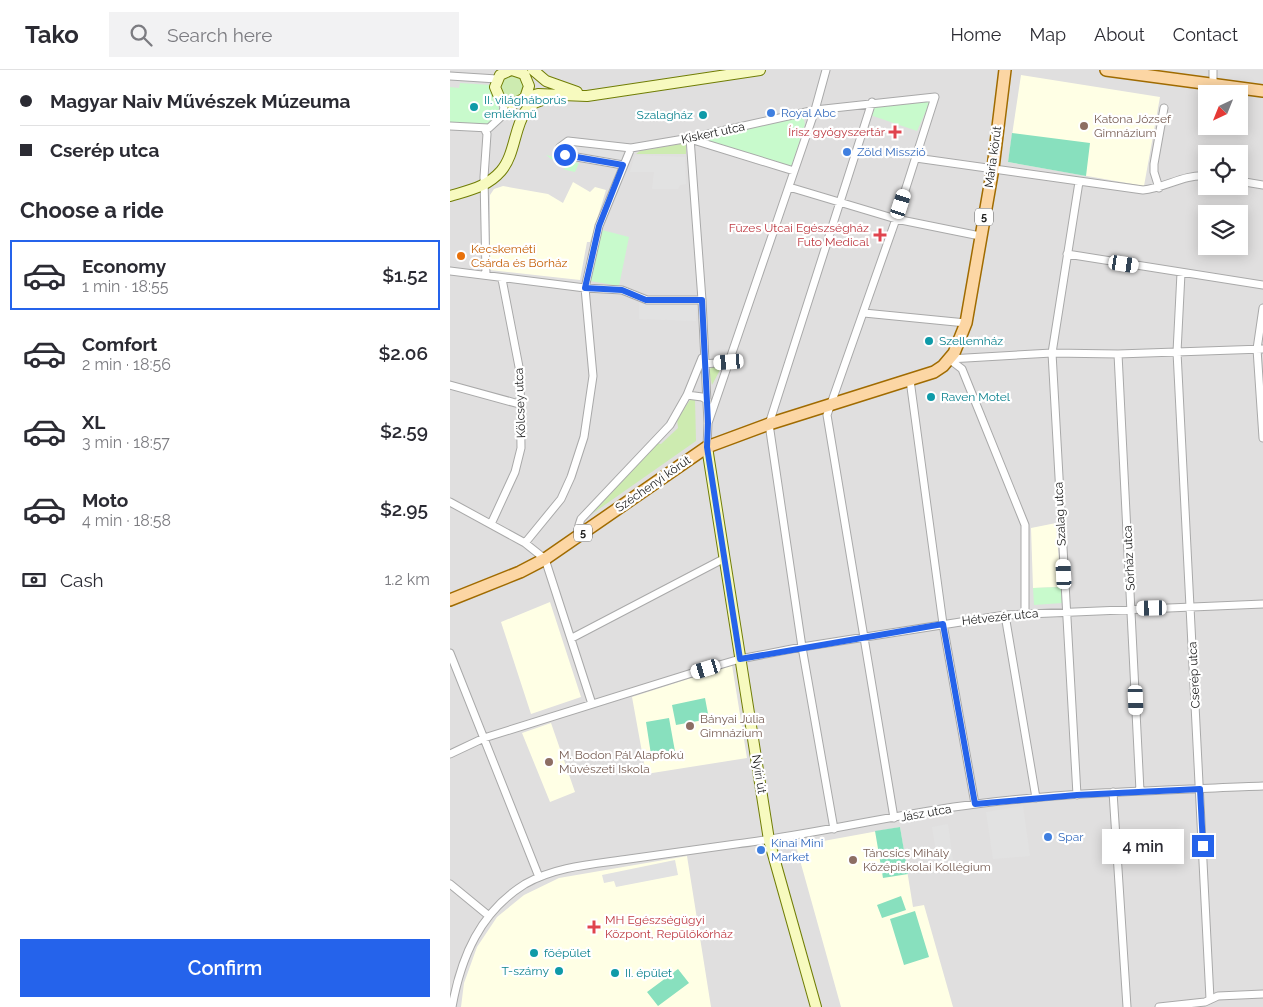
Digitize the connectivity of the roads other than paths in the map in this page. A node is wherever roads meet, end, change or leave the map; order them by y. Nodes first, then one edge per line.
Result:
1 (510, 70) edge
2 (760, 70) edge
3 (826, 70) edge
4 (1005, 70) edge
5 (1106, 70) edge
6 (1213, 70) edge
7 (527, 74) edge
8 (450, 76) edge
9 (497, 79) junction
10 (1213, 84) junction
11 (1263, 91) edge
12 (587, 96) junction
13 (500, 99) junction
14 (523, 100) junction
15 (872, 102) junction
16 (1164, 108) dead end
17 (815, 110) junction
18 (450, 126) edge
19 (485, 130) junction
20 (516, 135) junction
21 (690, 138) junction
22 (631, 148) junction
23 (916, 158) junction
24 (623, 165) junction
25 (993, 168) junction
26 (794, 171) junction
27 (1198, 177) edge
28 (1079, 182) junction
29 (1248, 182) edge
30 (485, 185) junction
31 (1263, 185) edge
32 (789, 187) junction
33 (1159, 188) junction
34 (450, 196) edge
35 (838, 202) junction
36 (896, 219) junction
37 (980, 236) junction
38 (1067, 254) junction
39 (450, 271) edge
40 (1181, 273) junction
41 (486, 275) junction
42 (502, 279) junction
43 (1263, 286) edge
44 (585, 288) junction
45 (702, 300) junction
46 (1263, 308) edge
47 (864, 313) junction
48 (966, 323) junction
49 (1260, 349) edge
50 (1178, 352) junction
51 (704, 353) junction
52 (1052, 353) junction
53 (1118, 354) junction
54 (949, 359) junction
55 (729, 362) junction
56 (703, 364) junction
57 (910, 380) junction
58 (450, 385) edge
59 (687, 395) junction
60 (707, 400) junction
61 (520, 404) junction
62 (832, 404) junction
63 (708, 423) junction
64 (769, 424) junction
65 (1263, 438) edge
66 (707, 447) junction
67 (450, 502) edge
68 (491, 524) junction
69 (582, 534) junction
70 (526, 543) junction
71 (545, 558) junction
72 (725, 558) junction
73 (450, 600) edge
74 (1263, 604) edge
75 (1191, 607) junction
76 (1132, 608) junction
77 (1066, 611) junction
78 (1025, 614) junction
79 (1005, 615) junction
80 (943, 624) junction
81 (863, 637) junction
82 (572, 638) junction
83 (802, 648) junction
84 (450, 653) edge
85 (740, 659) junction
86 (592, 704) junction
87 (484, 738) junction
88 (450, 754) edge
89 (1263, 786) edge
90 (1200, 789) junction
91 (1140, 791) junction
92 (1113, 792) junction
93 (1077, 795) junction
94 (1036, 798) junction
95 (975, 804) junction
96 (894, 818) junction
97 (834, 829) junction
98 (769, 840) junction
99 (539, 877) junction
100 (450, 884) edge
101 (489, 916) junction
102 (453, 981) edge
103 (1263, 994) edge
104 (1210, 999) junction
105 (452, 1007) edge
106 (816, 1007) edge
107 (1127, 1007) edge
108 (1158, 1007) edge

1 - 7 street
1 - 9 street
2 - 12 street
3 - 17 street
4 - 25 main road, Mária körút / 5
5 - 10 main road
6 - 10 street
7 - 12 street
7 - 14 street
8 - 9 street
9 - 13 street
10 - 11 main road
12 - 14 street
12 - 20 street
13 - 14 street
13 - 19 street
14 - 20 street
15 - 17 street, Kiskert utca
15 - 23 street, Kiskert utca
15 - 35 street
16 - 33 street
17 - 21 street, Kiskert utca
17 - 26 street
18 - 19 street
19 - 30 street
20 - 30 street
21 - 22 street, Kiskert utca
21 - 26 street
21 - 45 street
22 - 24 street
22 - 24 street, Kiskert utca
23 - 25 street
23 - 36 street
24 - 44 street
25 - 28 street
25 - 37 main road, Mária körút / 5
26 - 32 street
27 - 33 street
28 - 33 street
28 - 38 street, Szalag utca
29 - 31 street
30 - 34 street
30 - 41 street
32 - 35 street
32 - 55 street
35 - 36 street
35 - 64 street
36 - 37 street
36 - 47 street
37 - 48 main road, Mária körút / 5
38 - 40 street
38 - 52 street, Szalag utca
39 - 41 street
40 - 43 street
40 - 50 street, Cserép utca
41 - 42 street
42 - 44 street
42 - 61 street, Kölcsey utca
44 - 45 street
44 - 70 street
45 - 51 street
46 - 49 street
47 - 48 street
47 - 62 street
48 - 54 main road, Mária körút / 5
49 - 50 street
49 - 65 street
50 - 53 street
50 - 75 street, Cserép utca
51 - 56 street
51 - 59 street
52 - 53 street
52 - 54 street
52 - 77 street, Szalag utca
53 - 76 street, Sörház utca
54 - 57 main road, Széchenyi körút / 5
54 - 78 street
55 - 56 street
55 - 63 street
56 - 60 street
57 - 62 main road, Széchenyi körút / 5
57 - 80 street
58 - 61 street
59 - 60 street
59 - 69 street
60 - 63 street
61 - 68 street, Kölcsey utca
62 - 64 main road, Széchenyi körút / 5
62 - 81 street
63 - 66 street
64 - 66 main road, Széchenyi körút / 5
64 - 83 street
66 - 69 main road, Széchenyi körút / 5
66 - 72 street, Nyíri út
67 - 68 street
68 - 70 street
69 - 71 main road, Széchenyi körút / 5
70 - 71 street
71 - 73 main road, Széchenyi körút / 5
71 - 82 street
72 - 82 street
72 - 85 street, Nyíri út
74 - 75 street, Hétvezér utca
75 - 76 street, Hétvezér utca
75 - 90 street, Cserép utca
76 - 77 street, Hétvezér utca
76 - 91 street, Sörház utca
77 - 78 street, Hétvezér utca
77 - 93 street, Szalag utca
78 - 79 street, Hétvezér utca
79 - 80 street, Hétvezér utca
79 - 94 street
80 - 81 street, Hétvezér utca
80 - 95 street
81 - 83 street, Hétvezér utca
81 - 96 street
82 - 86 street
83 - 85 street, Hétvezér utca
83 - 97 street
84 - 87 street
85 - 86 street, Hétvezér utca
85 - 98 street, Nyíri út
86 - 87 street, Hétvezér utca
87 - 88 street, Hétvezér utca
87 - 99 street
89 - 90 street, Jász utca
90 - 91 street, Jász utca
90 - 104 street, Cserép utca
91 - 92 street, Jász utca
92 - 93 street, Jász utca
92 - 107 street
93 - 94 street, Jász utca
94 - 95 street, Jász utca
95 - 96 street, Jász utca
96 - 97 street, Jász utca
97 - 98 street, Jász utca
98 - 99 street, Jász utca
98 - 106 street, Nyíri út
99 - 101 street, Jász utca
100 - 101 street
101 - 102 street, Jász utca
102 - 105 street, Jász utca
103 - 104 street
104 - 108 street

